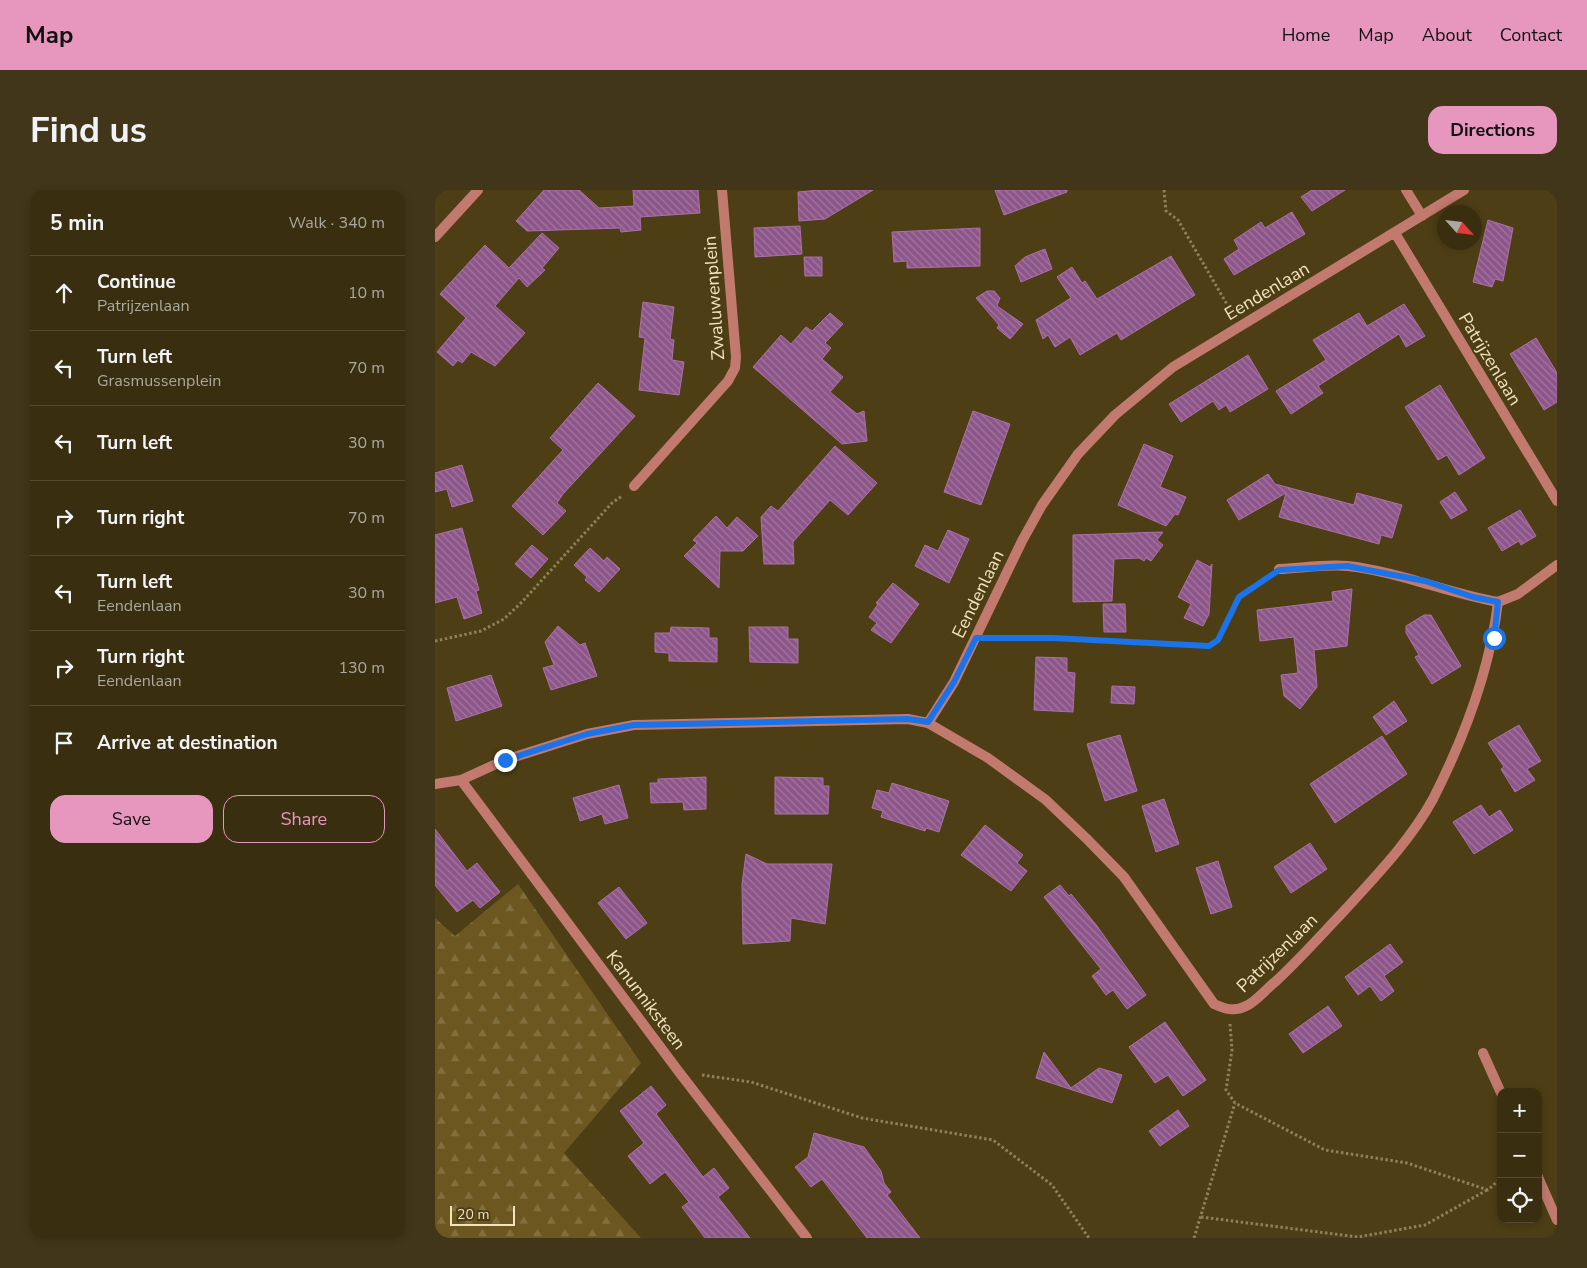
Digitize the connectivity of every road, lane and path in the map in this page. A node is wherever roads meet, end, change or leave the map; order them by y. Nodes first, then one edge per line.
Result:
1 (478, 190) edge
2 (722, 190) edge
3 (1164, 190) edge
4 (1406, 190) edge
5 (1464, 190) edge
6 (1422, 216) junction
7 (1395, 233) junction
8 (435, 237) edge
9 (1240, 326) junction
10 (635, 486) joint
11 (1557, 501) edge
12 (1557, 564) edge
13 (1279, 570) joint
14 (1498, 602) junction
15 (976, 638) junction
16 (435, 641) edge
17 (928, 722) junction
18 (461, 780) junction
19 (435, 784) edge
20 (1229, 1011) junction
21 (1483, 1053) dead end
22 (679, 1072) junction
23 (1499, 1088) edge
24 (1235, 1103) junction
25 (1538, 1178) edge
26 (1497, 1182) edge
27 (1488, 1190) junction
28 (1201, 1216) junction
29 (1557, 1220) edge
30 (807, 1238) edge
31 (1089, 1238) edge
32 (1195, 1238) edge

1 - 8 street
2 - 10 street, Zwaluwenplein
3 - 9 path
4 - 6 street
5 - 6 street, Eendenlaan
6 - 7 street, Eendenlaan
7 - 9 street, Eendenlaan
7 - 11 street, Patrijzenlaan
9 - 15 street, Eendenlaan
10 - 16 path
12 - 14 street
13 - 14 street
13 - 15 path
14 - 20 street, Patrijzenlaan
15 - 17 street, Eendenlaan
17 - 18 street
17 - 20 street, Patrijzenlaan
18 - 19 street
18 - 22 street, Kanunniksteen
20 - 24 path
21 - 23 street
22 - 30 street, Kanunniksteen
22 - 31 path
24 - 27 path
24 - 28 path
25 - 29 street
26 - 27 path
27 - 28 path
28 - 32 path

